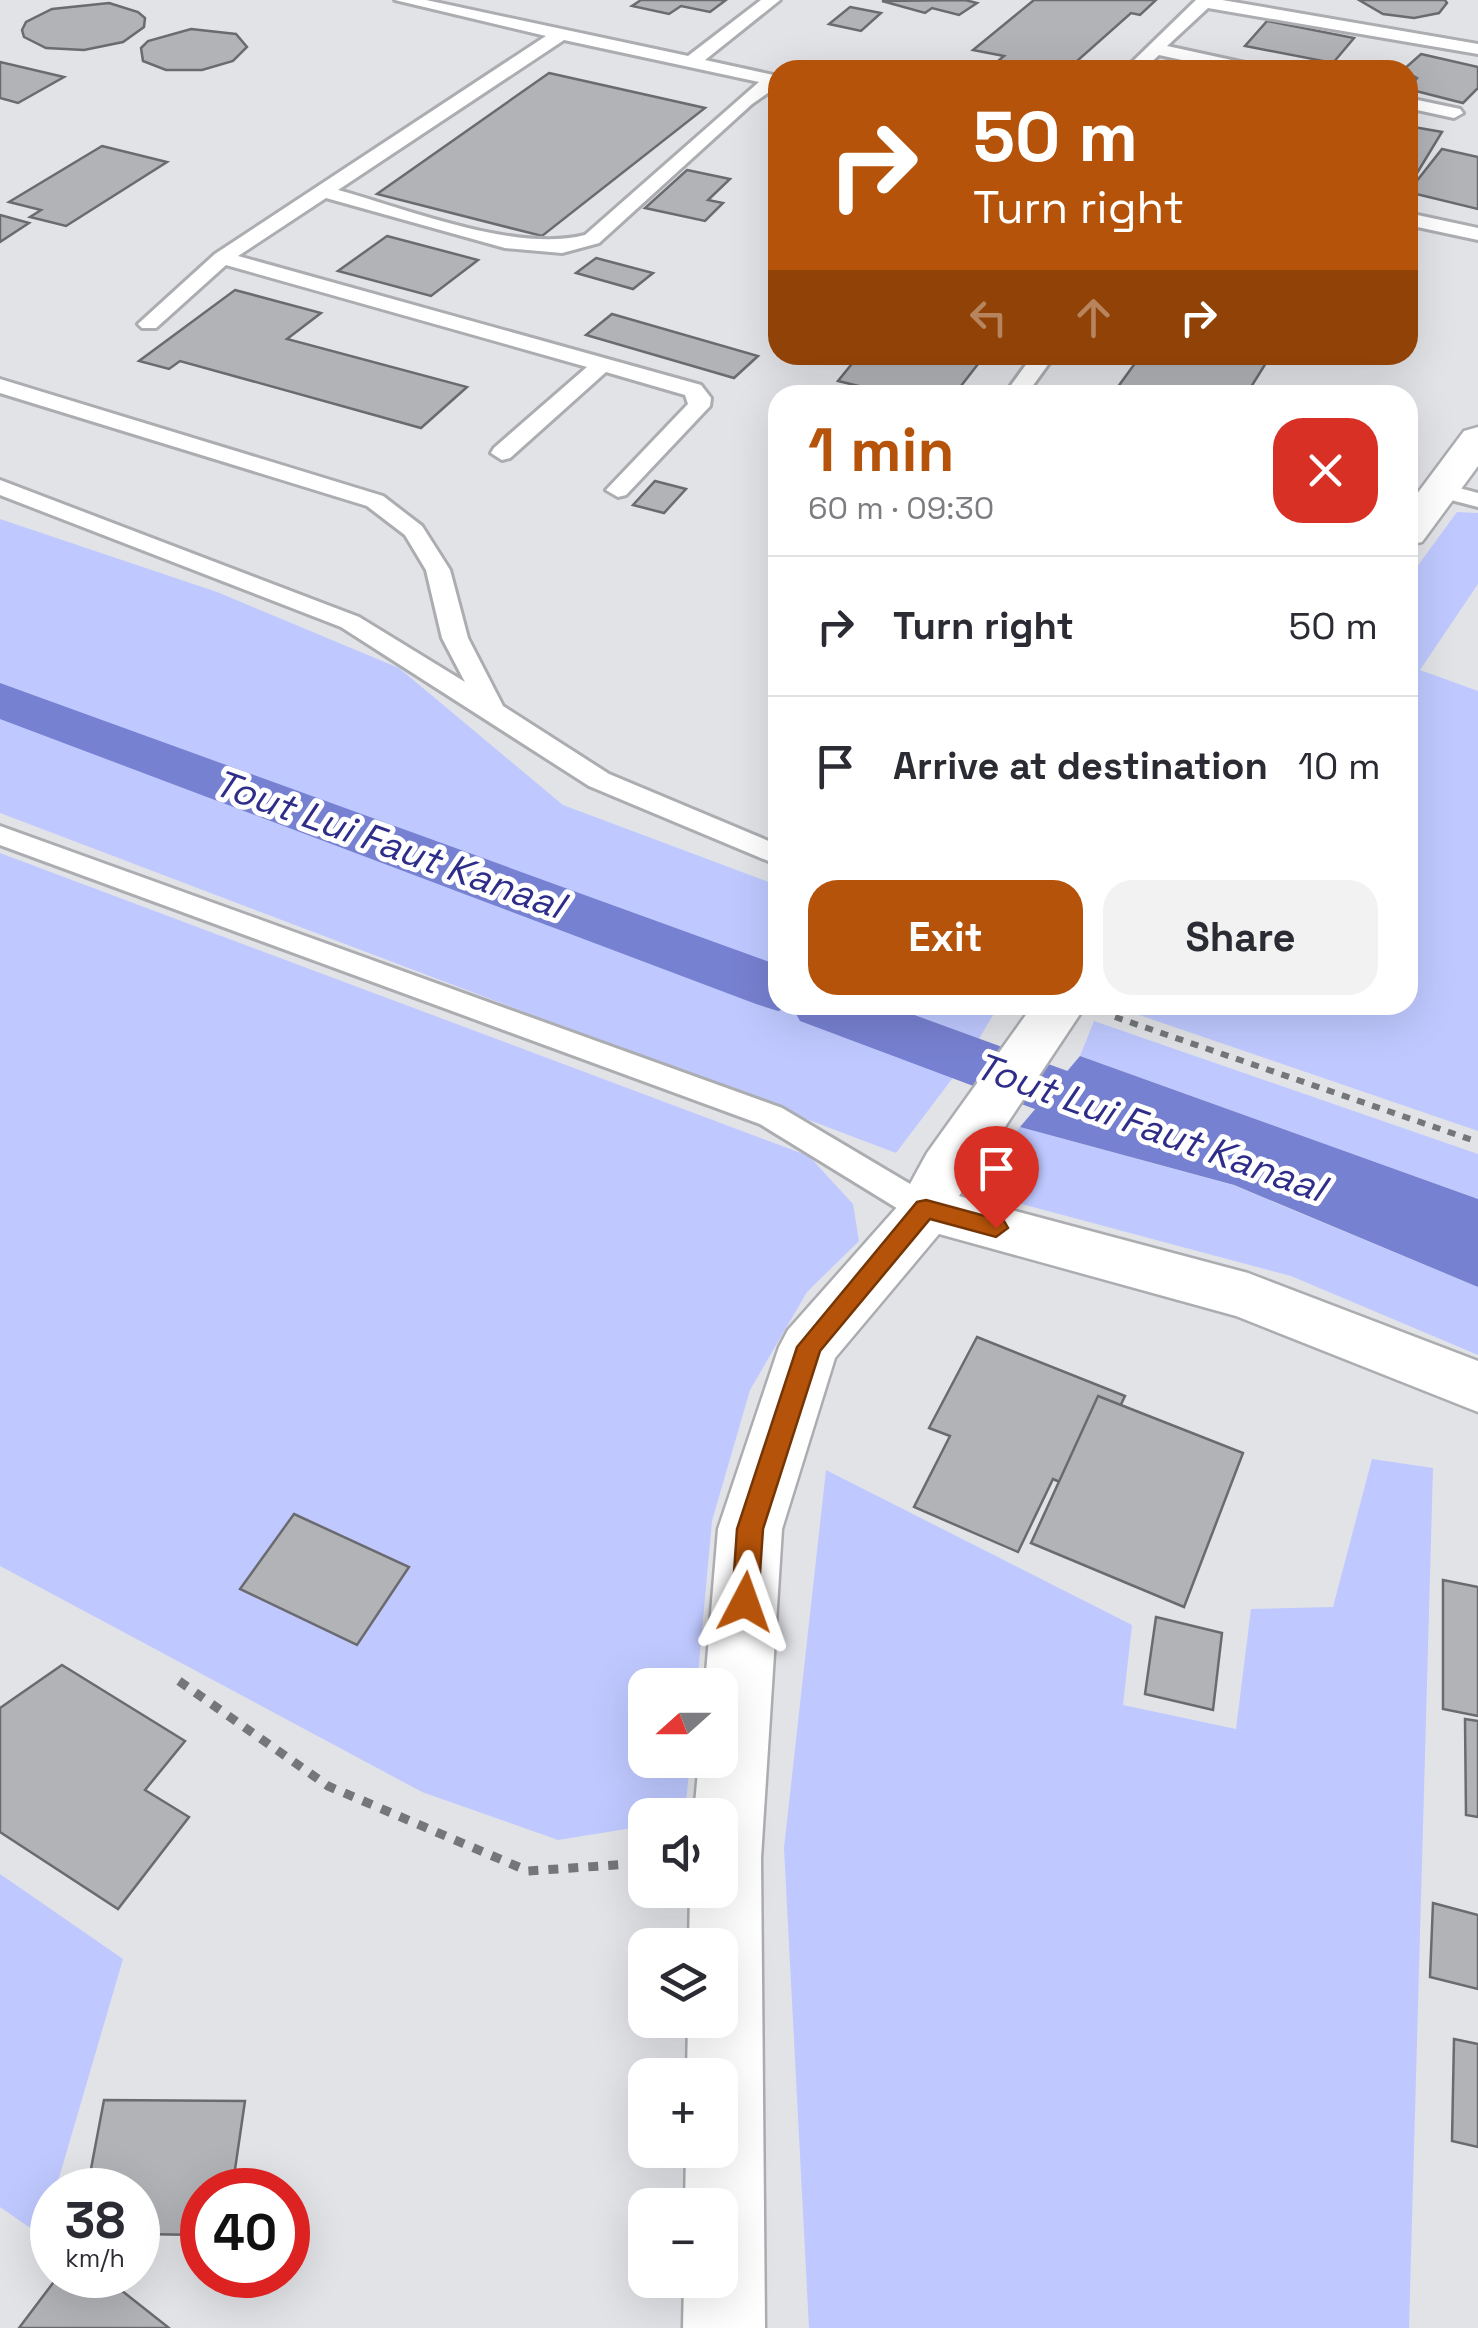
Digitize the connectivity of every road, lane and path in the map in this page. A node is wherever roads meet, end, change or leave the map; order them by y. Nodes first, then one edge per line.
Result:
1 (404, 0) edge
2 (772, 0) edge
3 (1205, 1) edge
4 (561, 34) junction
5 (1478, 48) edge
6 (1155, 49) junction
7 (1143, 60) edge
8 (1206, 60) edge
9 (692, 62) junction
10 (768, 78) edge
11 (768, 85) edge
12 (1418, 105) edge
13 (1454, 113) dead end
14 (326, 192) junction
15 (1418, 208) edge
16 (1478, 220) edge
17 (1418, 222) edge
18 (1478, 234) edge
19 (222, 258) junction
20 (150, 324) dead end
21 (602, 365) junction
22 (0, 386) edge
23 (1478, 439) edge
24 (502, 452) dead end
25 (0, 487) edge
26 (618, 490) dead end
27 (1440, 490) junction
28 (1478, 500) edge
29 (1418, 520) edge
30 (492, 711) junction
31 (0, 835) edge
32 (768, 852) edge
33 (1067, 1015) edge
34 (1071, 1015) edge
35 (1478, 1142) edge
36 (936, 1188) junction
37 (1478, 1387) edge
38 (179, 1681) dead end
39 (628, 1864) edge
40 (724, 2328) edge

1 - 4 lane
2 - 9 lane
3 - 5 lane
3 - 6 lane
4 - 9 lane
4 - 14 lane
6 - 7 lane
6 - 8 lane
9 - 10 lane
11 - 14 lane
12 - 13 lane
14 - 19 lane
15 - 16 lane
17 - 18 lane
19 - 20 lane
19 - 21 lane
21 - 24 lane
21 - 26 lane
22 - 30 lane
23 - 27 street
25 - 30 lane
27 - 28 lane
27 - 29 street
30 - 32 lane
31 - 36 lane
33 - 36 street
34 - 35 path
36 - 37 street
36 - 40 street
38 - 39 path

